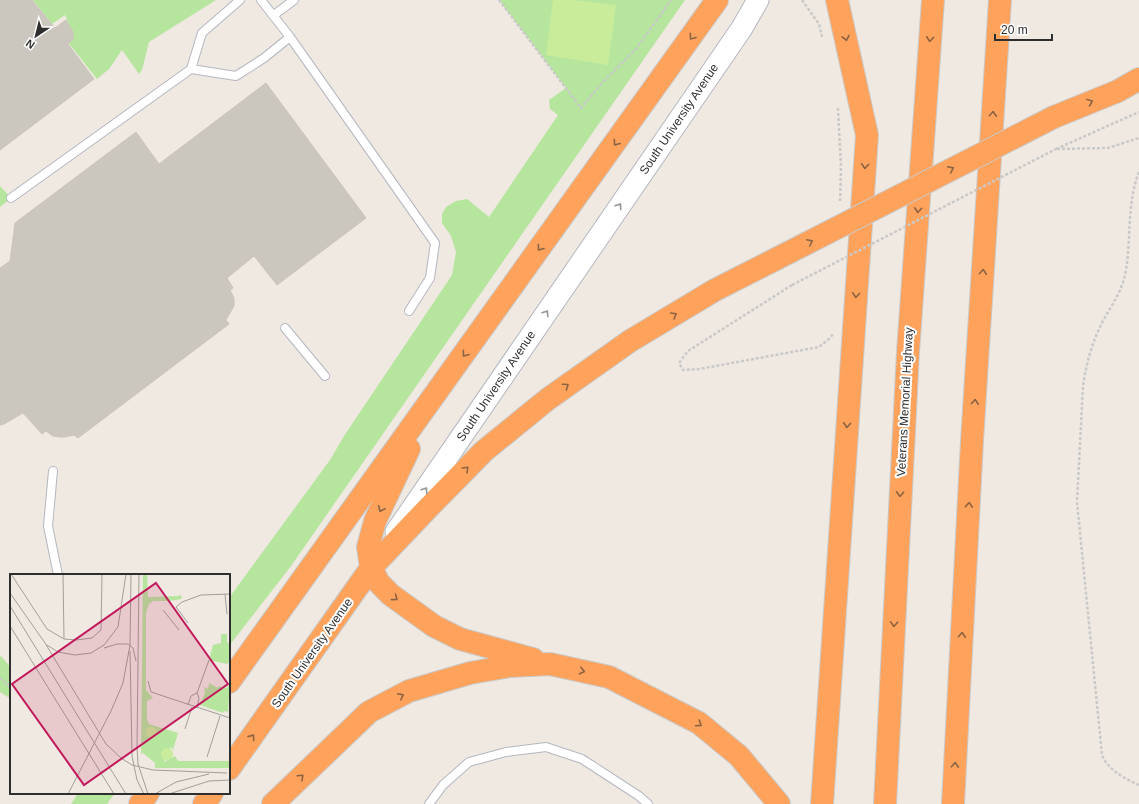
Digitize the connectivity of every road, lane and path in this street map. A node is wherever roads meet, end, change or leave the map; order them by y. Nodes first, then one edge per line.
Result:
1 (240, 0) edge
2 (261, 0) edge
3 (294, 0) edge
4 (499, 0) edge
5 (671, 0) edge
6 (758, 0) edge
7 (837, 0) edge
8 (933, 0) edge
9 (1000, 0) edge
10 (716, 3) edge
11 (274, 15) junction
12 (290, 38) junction
13 (192, 69) junction
14 (1139, 79) edge
15 (1139, 112) edge
16 (1139, 138) edge
17 (1056, 150) junction
18 (1139, 172) edge
19 (11, 198) dead end
20 (792, 284) dead end
21 (409, 311) dead end
22 (285, 328) dead end
23 (325, 376) dead end
24 (433, 398) junction
25 (53, 470) dead end
26 (371, 568) junction
27 (58, 574) edge
28 (550, 664) junction
29 (0, 678) edge
30 (230, 681) edge
31 (10, 687) edge
32 (230, 768) edge
33 (1139, 785) edge
34 (147, 794) edge
35 (211, 794) edge
36 (140, 804) edge
37 (204, 804) edge
38 (273, 804) edge
39 (429, 804) edge
40 (648, 804) edge
41 (779, 804) edge
42 (822, 804) edge
43 (885, 804) edge
44 (953, 804) edge

1 - 13 lane
2 - 11 lane
3 - 11 lane
4 - 5 path
26 -> 6 main road, South University Avenue
7 -> 42 highway
8 -> 43 highway, Veterans Memorial Highway
44 -> 9 highway
10 -> 24 highway
11 - 12 lane
12 - 13 lane
12 - 21 lane
13 - 19 lane
26 -> 14 highway, bridge
15 - 17 path
16 - 17 path
17 - 20 path, bridge
18 - 33 path
22 - 23 lane
24 -> 26 highway
24 - 30 highway
25 - 27 lane
26 -> 28 highway
32 -> 26 highway, South University Avenue
38 -> 28 highway
28 -> 41 highway
29 - 31 path
34 - 36 highway
35 - 37 highway
39 - 40 lane

